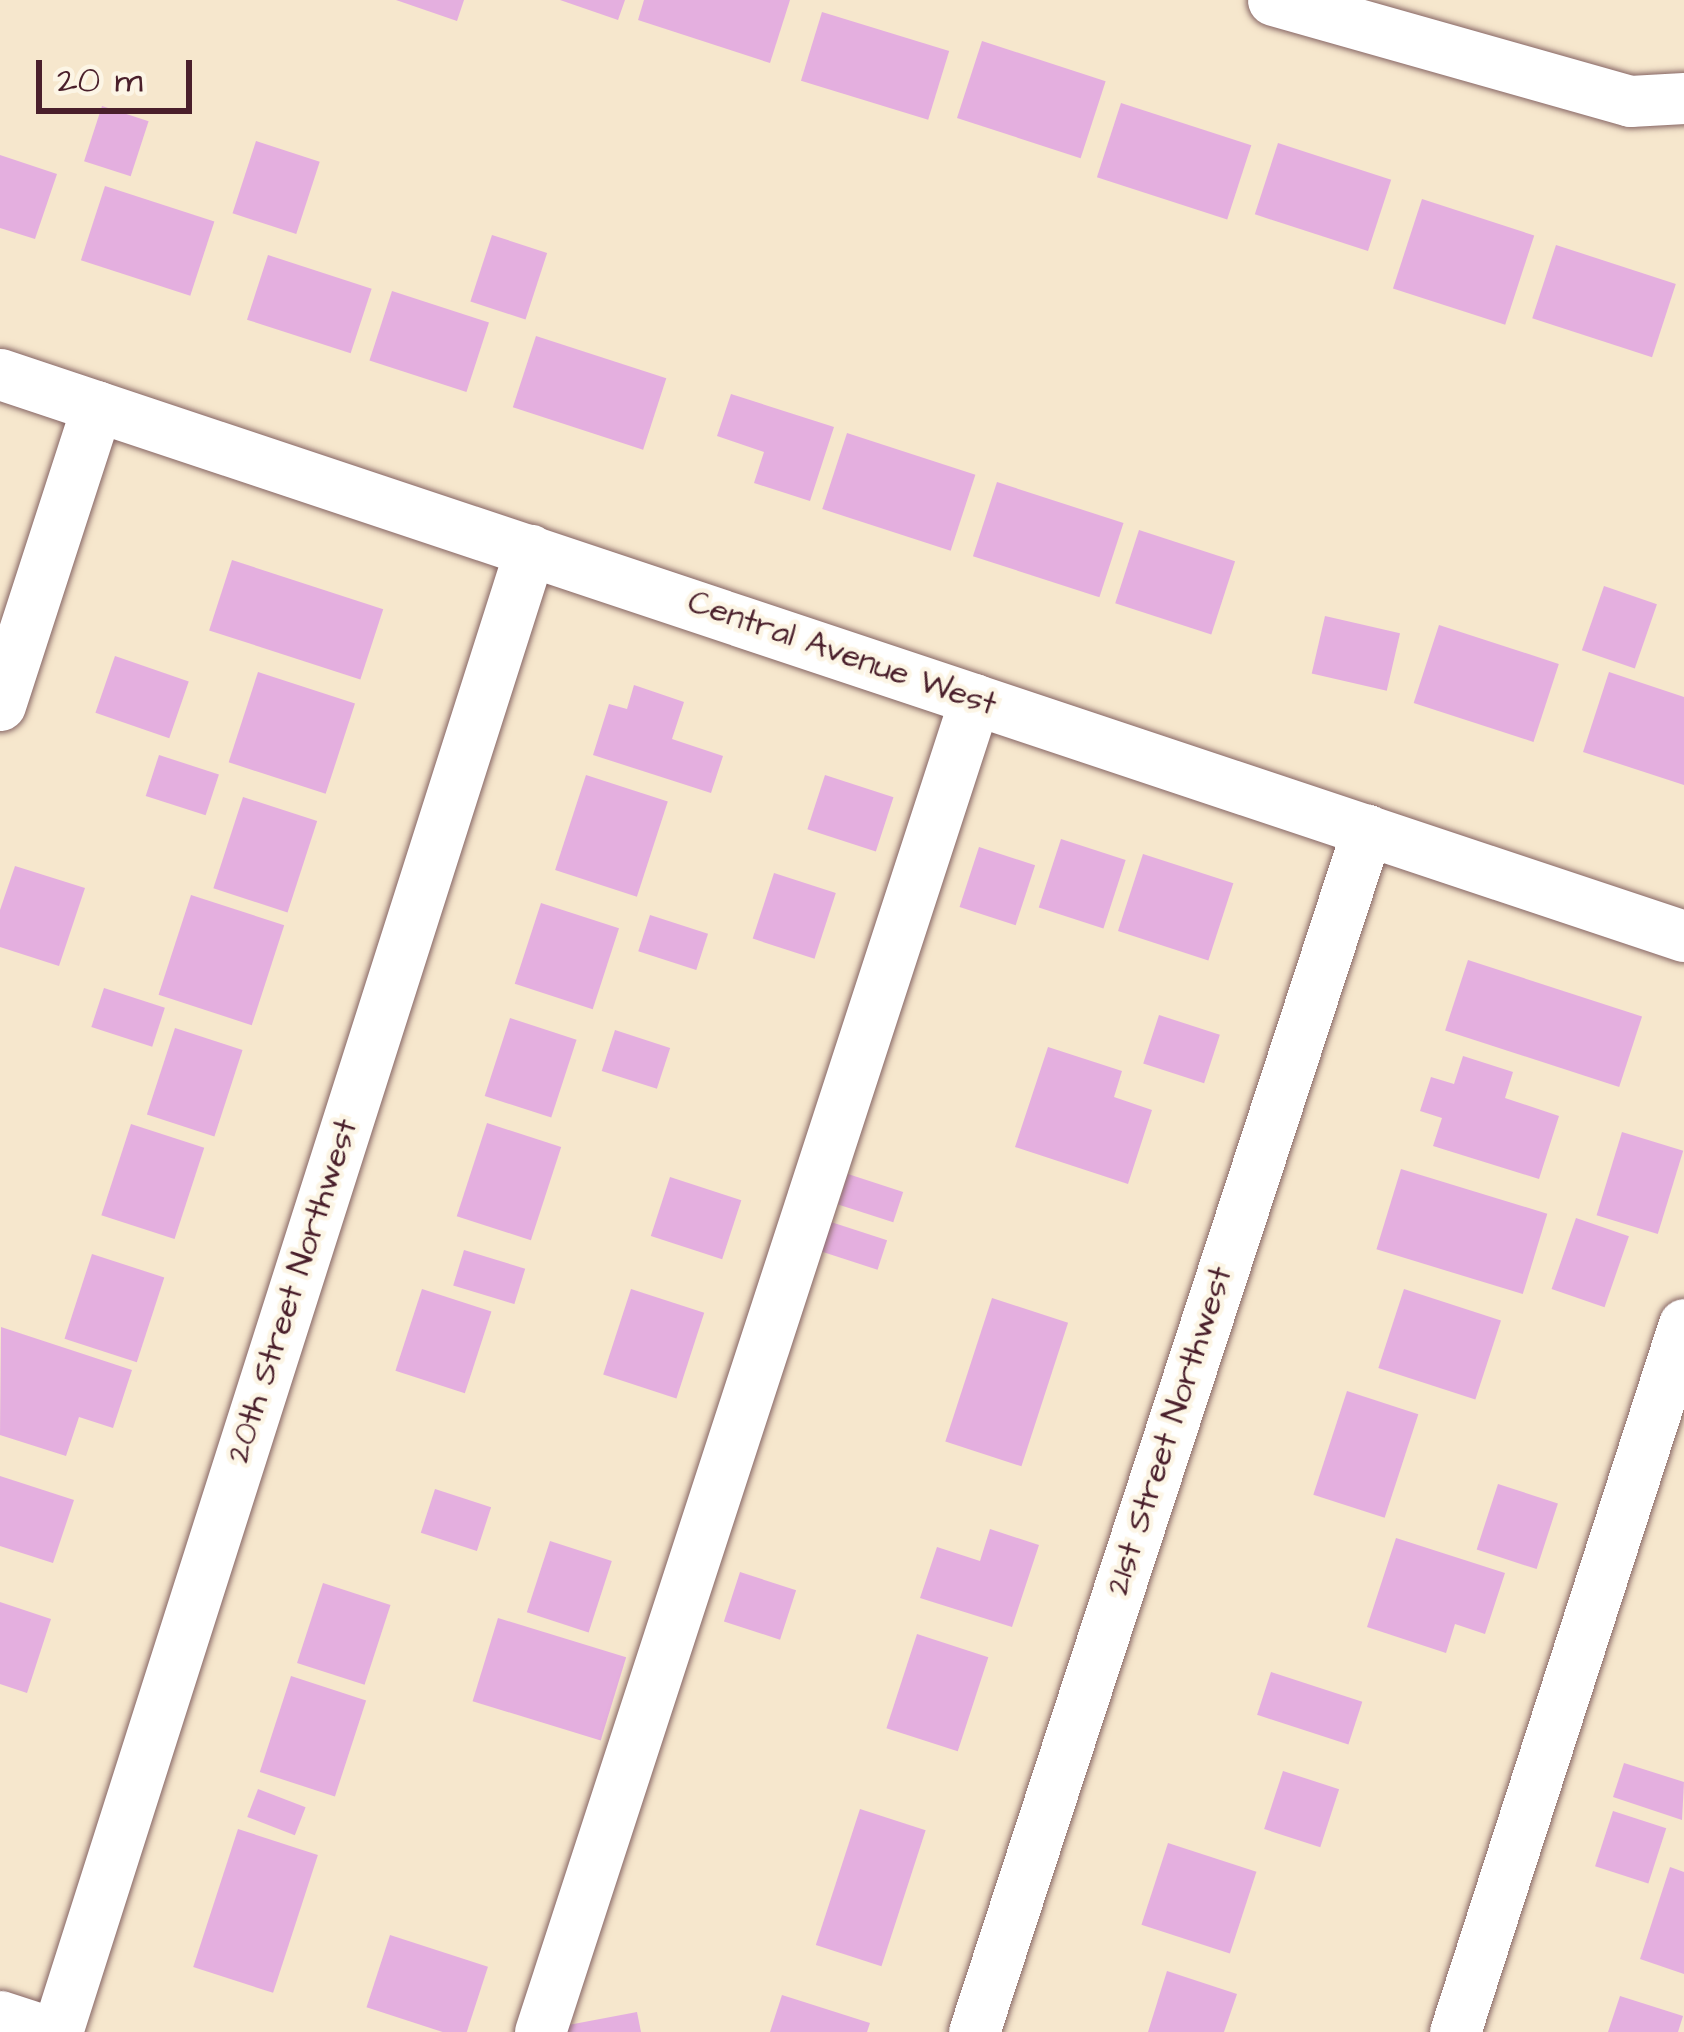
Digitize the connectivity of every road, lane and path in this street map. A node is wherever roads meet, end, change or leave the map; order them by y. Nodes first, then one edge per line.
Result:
1 (1273, 0) edge
2 (1684, 98) edge
3 (0, 374) edge
4 (97, 406) junction
5 (530, 550) junction
6 (975, 699) junction
7 (0, 705) edge
8 (1366, 830) junction
9 (1684, 936) edge
10 (1684, 1324) edge
11 (0, 2016) edge
12 (53, 2032) edge
13 (540, 2032) edge
14 (974, 2032) edge
15 (1455, 2032) edge

1 - 2 street
3 - 4 street, Central Avenue West
4 - 5 street, Central Avenue West
4 - 7 street
5 - 6 street, Central Avenue West
5 - 12 street, 20th Street Northwest
6 - 8 street, Central Avenue West
6 - 13 street
8 - 9 street, Central Avenue West
8 - 14 street, 21st Street Northwest
10 - 15 street
11 - 12 street

